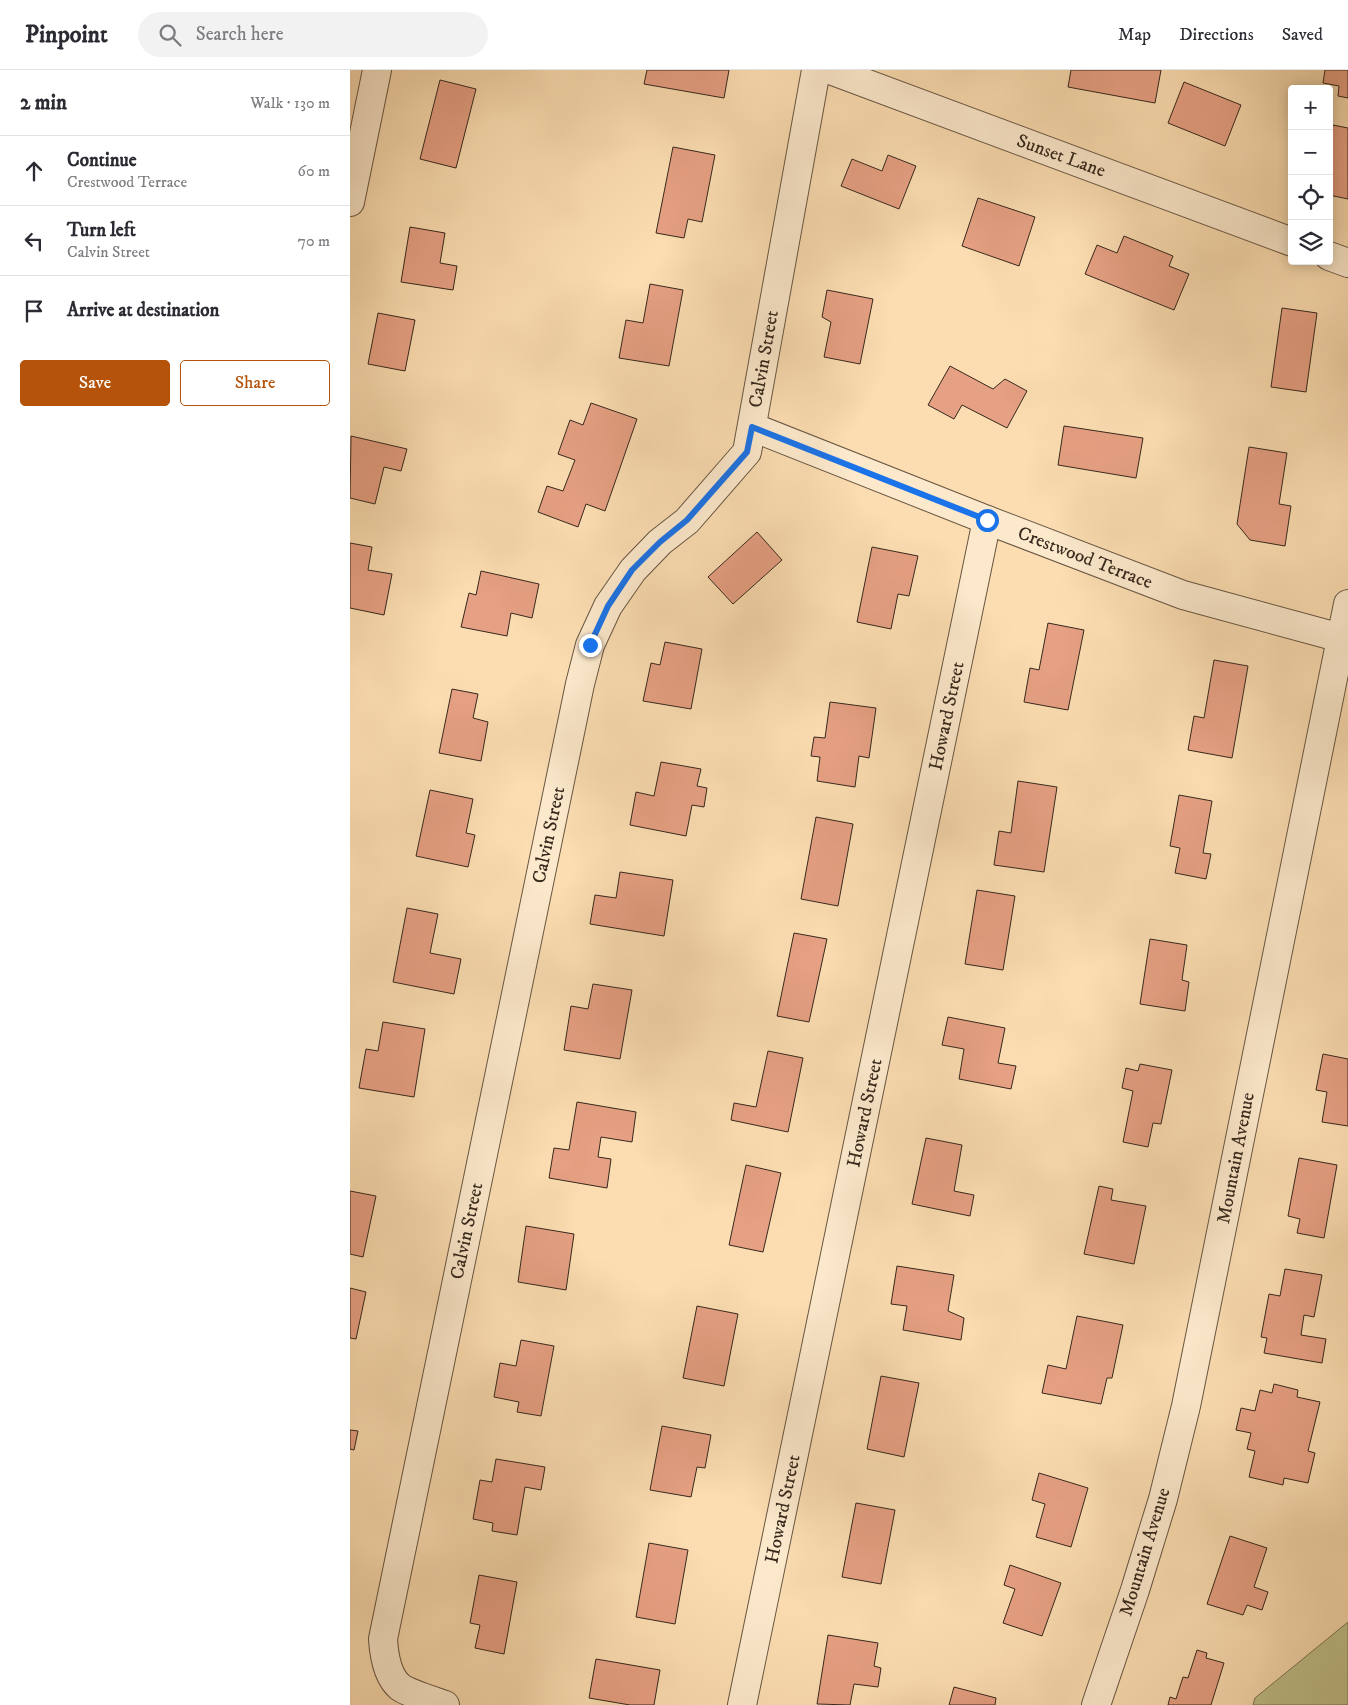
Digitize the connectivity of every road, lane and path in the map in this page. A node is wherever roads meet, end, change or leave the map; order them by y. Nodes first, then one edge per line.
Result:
1 (377, 70) edge
2 (816, 70) edge
3 (830, 70) edge
4 (350, 202) edge
5 (1288, 241) edge
6 (1333, 257) edge
7 (1348, 263) edge
8 (752, 427) junction
9 (987, 520) junction
10 (1348, 604) edge
11 (1341, 638) junction
12 (445, 1705) edge
13 (742, 1705) edge
14 (1096, 1705) edge

1 - 4 street
2 - 8 street, Calvin Street
3 - 5 street, Sunset Lane
6 - 7 street
8 - 9 street, Crestwood Terrace
8 - 12 street, Calvin Street
9 - 11 street, Crestwood Terrace
9 - 13 street, Howard Street
10 - 11 street, Mountain Avenue
11 - 14 street, Mountain Avenue

